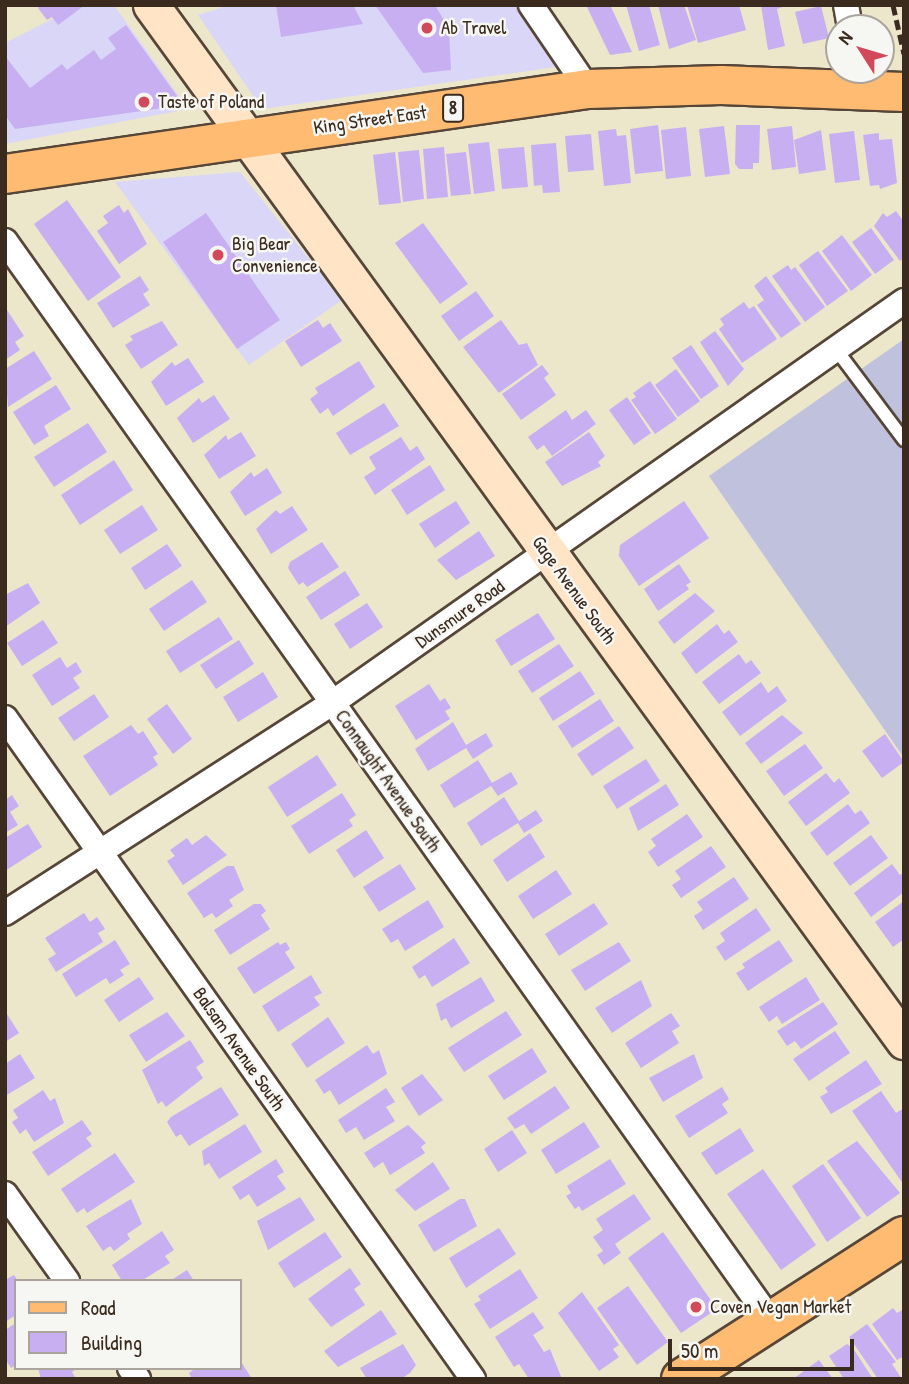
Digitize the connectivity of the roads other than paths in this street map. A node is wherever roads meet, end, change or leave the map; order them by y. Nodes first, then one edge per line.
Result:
1 (152, 5) edge
2 (531, 5) edge
3 (825, 81) edge
4 (877, 84) edge
5 (588, 89) junction
6 (904, 92) edge
7 (246, 137) junction
8 (5, 174) edge
9 (5, 241) edge
10 (904, 301) edge
11 (835, 348) junction
12 (904, 440) edge
13 (547, 552) junction
14 (332, 703) junction
15 (5, 719) edge
16 (99, 852) junction
17 (5, 913) edge
18 (904, 1041) edge
19 (5, 1194) edge
20 (904, 1236) edge
21 (66, 1279) edge
22 (771, 1321) junction
23 (474, 1379) edge
24 (681, 1379) edge

1 - 7 main road, Gage Avenue South
2 - 5 street
3 - 5 main road, King Street East / 8
4 - 6 main road, King Street East / 8
5 - 7 main road, King Street East / 8
7 - 8 main road, King Street East / 8
7 - 13 main road, Gage Avenue South
9 - 14 street, Connaught Avenue South
10 - 11 street, Dunsmure Road
11 - 12 lane
11 - 13 street, Dunsmure Road
13 - 14 street, Dunsmure Road
13 - 18 main road, Gage Avenue South
14 - 16 street, Dunsmure Road
14 - 22 street, Connaught Avenue South
15 - 16 street, Balsam Avenue South
16 - 17 street, Dunsmure Road
16 - 23 street, Balsam Avenue South
19 - 21 street
20 - 22 main road
22 - 24 main road

